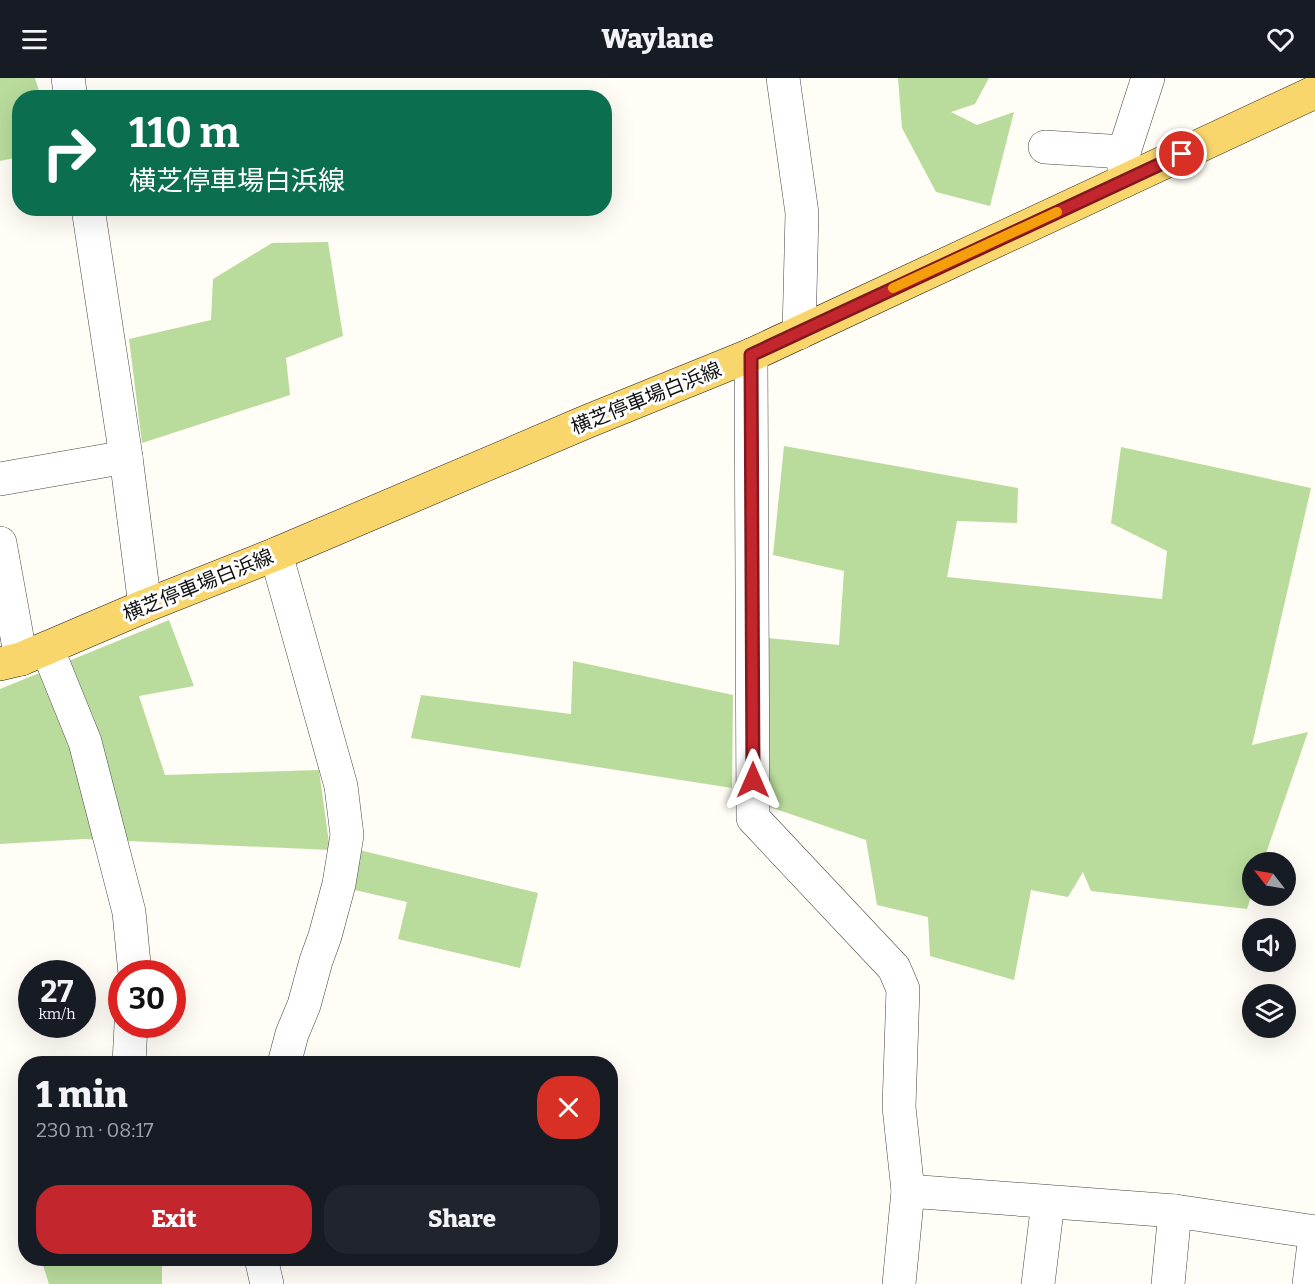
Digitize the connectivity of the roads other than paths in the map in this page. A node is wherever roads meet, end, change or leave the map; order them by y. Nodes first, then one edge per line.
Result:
1 (783, 78) edge
2 (1148, 78) edge
3 (1315, 92) edge
4 (1045, 147) dead end
5 (1124, 166) junction
6 (89, 216) edge
7 (798, 333) junction
8 (751, 355) junction
9 (126, 457) junction
10 (0, 479) edge
11 (0, 543) edge
12 (276, 554) junction
13 (145, 606) junction
14 (23, 657) edge
15 (134, 960) edge
16 (130, 1038) edge
17 (129, 1056) edge
18 (286, 1056) edge
19 (908, 1191) junction
20 (1048, 1202) junction
21 (1175, 1211) junction
22 (1315, 1233) edge
23 (263, 1266) edge
24 (267, 1284) edge
25 (899, 1284) edge
26 (1038, 1284) edge
27 (1168, 1284) edge
28 (1309, 1284) edge

1 - 7 street
2 - 5 street
3 - 5 main road, 横芝停車場白浜線
4 - 5 street
5 - 7 main road, 横芝停車場白浜線
6 - 9 street
7 - 8 main road, 横芝停車場白浜線
8 - 12 main road, 横芝停車場白浜線
8 - 19 street
9 - 10 street
9 - 13 street
11 - 14 street
12 - 13 main road, 横芝停車場白浜線
12 - 18 street
13 - 14 main road, 横芝停車場白浜線
14 - 15 street
16 - 17 street
19 - 20 street
19 - 25 street
20 - 21 street
20 - 26 street
21 - 22 street
21 - 27 street
22 - 28 street
23 - 24 street

